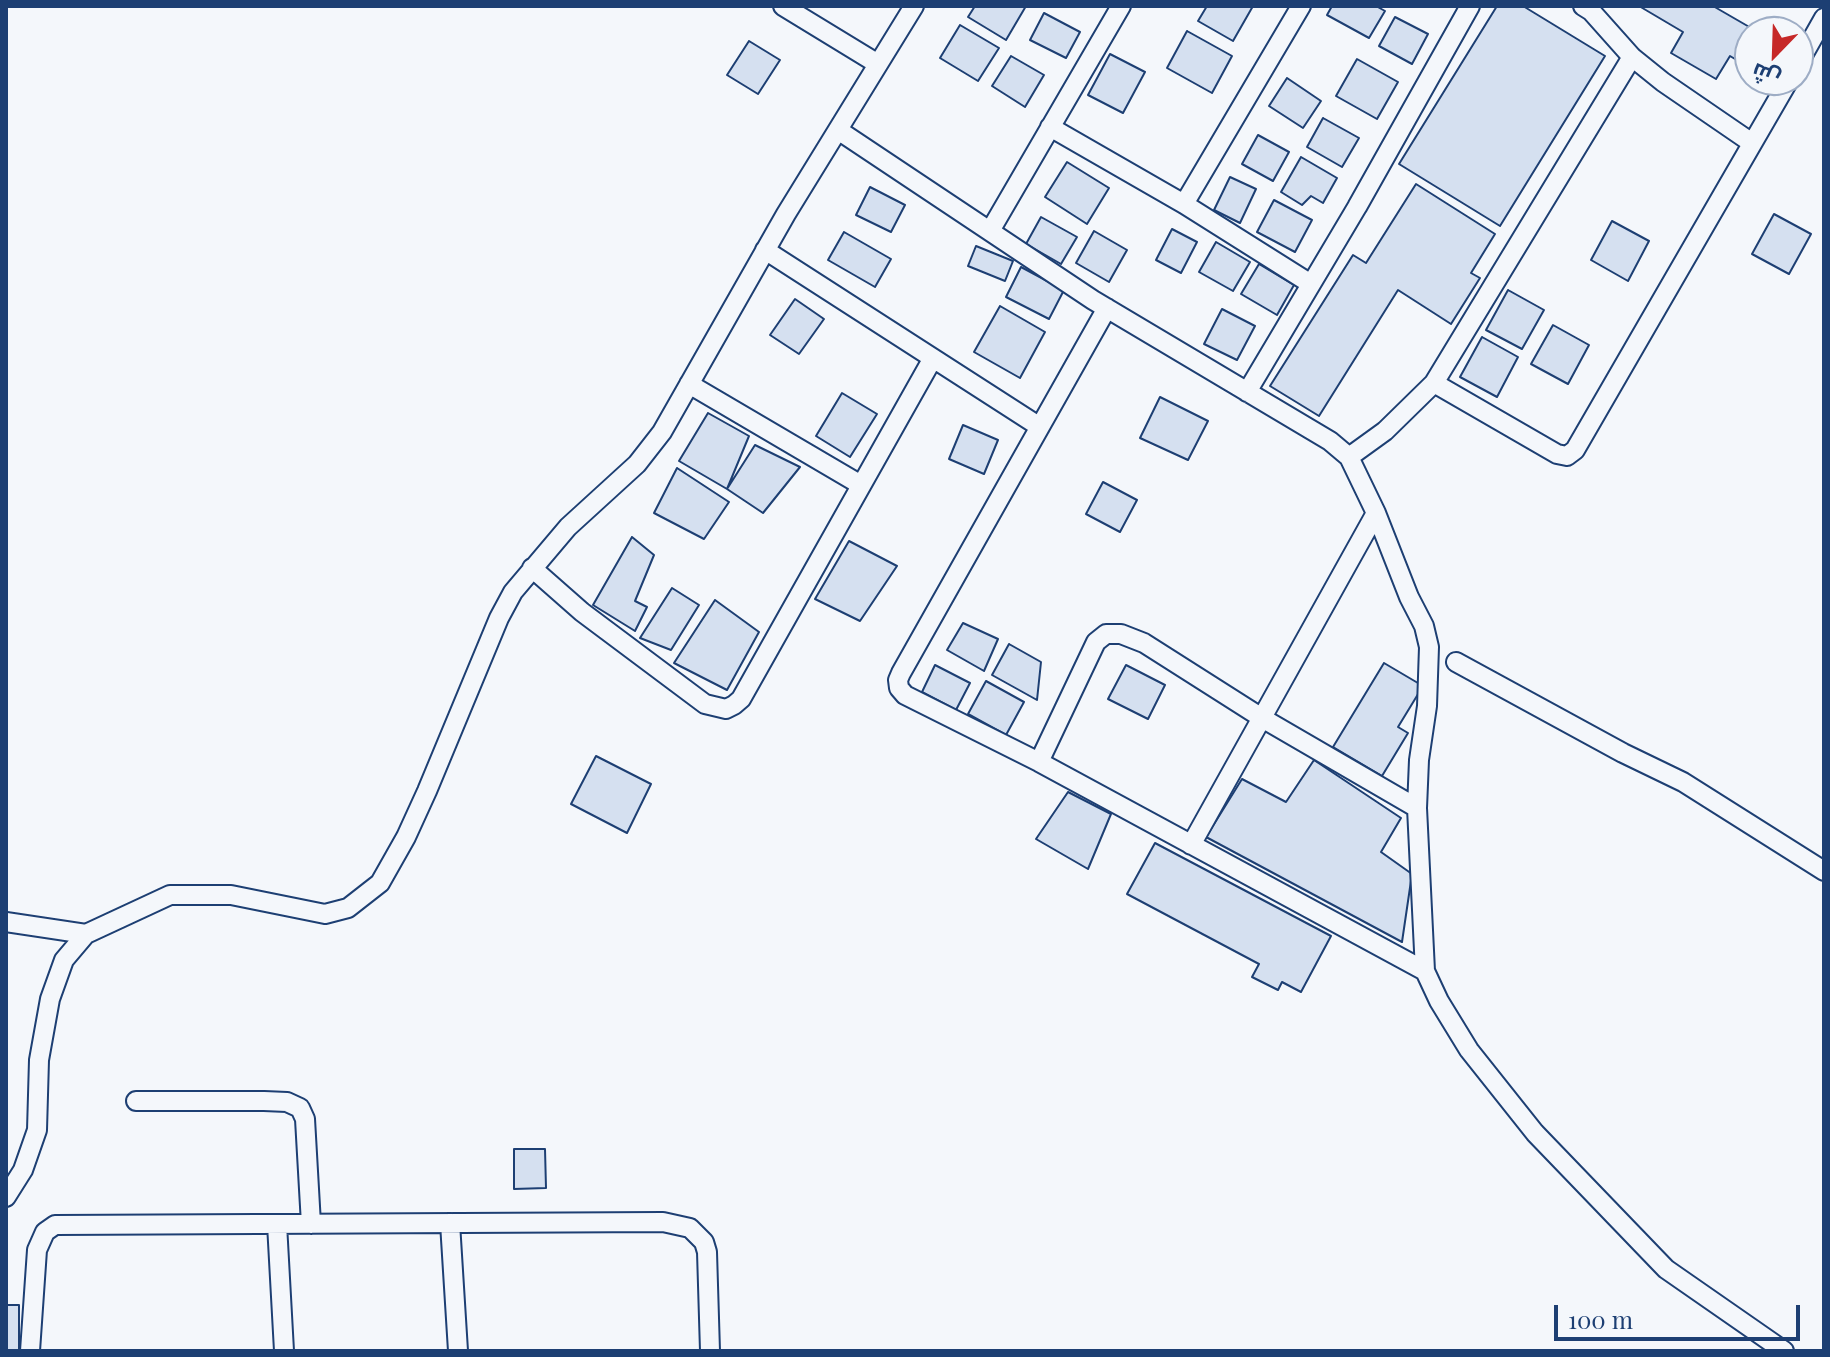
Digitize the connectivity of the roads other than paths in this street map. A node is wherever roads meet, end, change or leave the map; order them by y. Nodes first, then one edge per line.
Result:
1 (783, 6) edge
2 (914, 6) edge
3 (1121, 6) edge
4 (1301, 6) edge
5 (1470, 6) edge
6 (1583, 6) edge
7 (1824, 18) edge
8 (1814, 36) edge
9 (1632, 57) junction
10 (878, 64) junction
11 (1780, 96) edge
12 (1050, 127) junction
13 (838, 130) junction
14 (1752, 143) junction
15 (1184, 204) junction
16 (990, 231) junction
17 (765, 250) junction
18 (1311, 284) junction
19 (1107, 308) junction
20 (933, 358) junction
21 (1434, 383) junction
22 (689, 384) junction
23 (1247, 392) junction
24 (1040, 427) junction
25 (1349, 457) junction
26 (861, 485) junction
27 (1376, 513) junction
28 (532, 568) junction
29 (1456, 662) dead end
30 (1262, 718) junction
31 (1039, 762) junction
32 (1417, 808) junction
33 (1191, 845) junction
34 (1824, 871) edge
35 (6, 922) edge
36 (86, 934) junction
37 (1425, 971) junction
38 (136, 1101) dead end
39 (6, 1197) edge
40 (450, 1223) junction
41 (277, 1224) junction
42 (311, 1224) junction
43 (30, 1351) edge
44 (284, 1351) edge
45 (458, 1351) edge
46 (710, 1351) edge
47 (1784, 1351) edge

1 - 10 street
2 - 10 street
3 - 12 street
4 - 15 street
5 - 18 street
6 - 9 street
7 - 8 street
9 - 14 street
9 - 21 street
10 - 13 street
11 - 14 street
12 - 15 street
12 - 16 street
13 - 16 street
13 - 17 street
14 - 21 street
15 - 18 street
16 - 19 street
17 - 20 street
17 - 22 street
18 - 23 street
19 - 23 street
19 - 24 street
20 - 24 street
20 - 26 street
21 - 25 street
22 - 26 street
22 - 28 street
23 - 25 street
24 - 31 street
25 - 27 street
26 - 28 street
27 - 30 street
27 - 32 street
28 - 36 street
29 - 34 street
30 - 31 street
30 - 32 street
30 - 33 street
31 - 33 street
32 - 37 street
33 - 37 street
35 - 36 street
36 - 39 street
37 - 47 street
38 - 42 street
40 - 42 street
40 - 45 street
40 - 46 street
41 - 42 street
41 - 43 street
41 - 44 street

